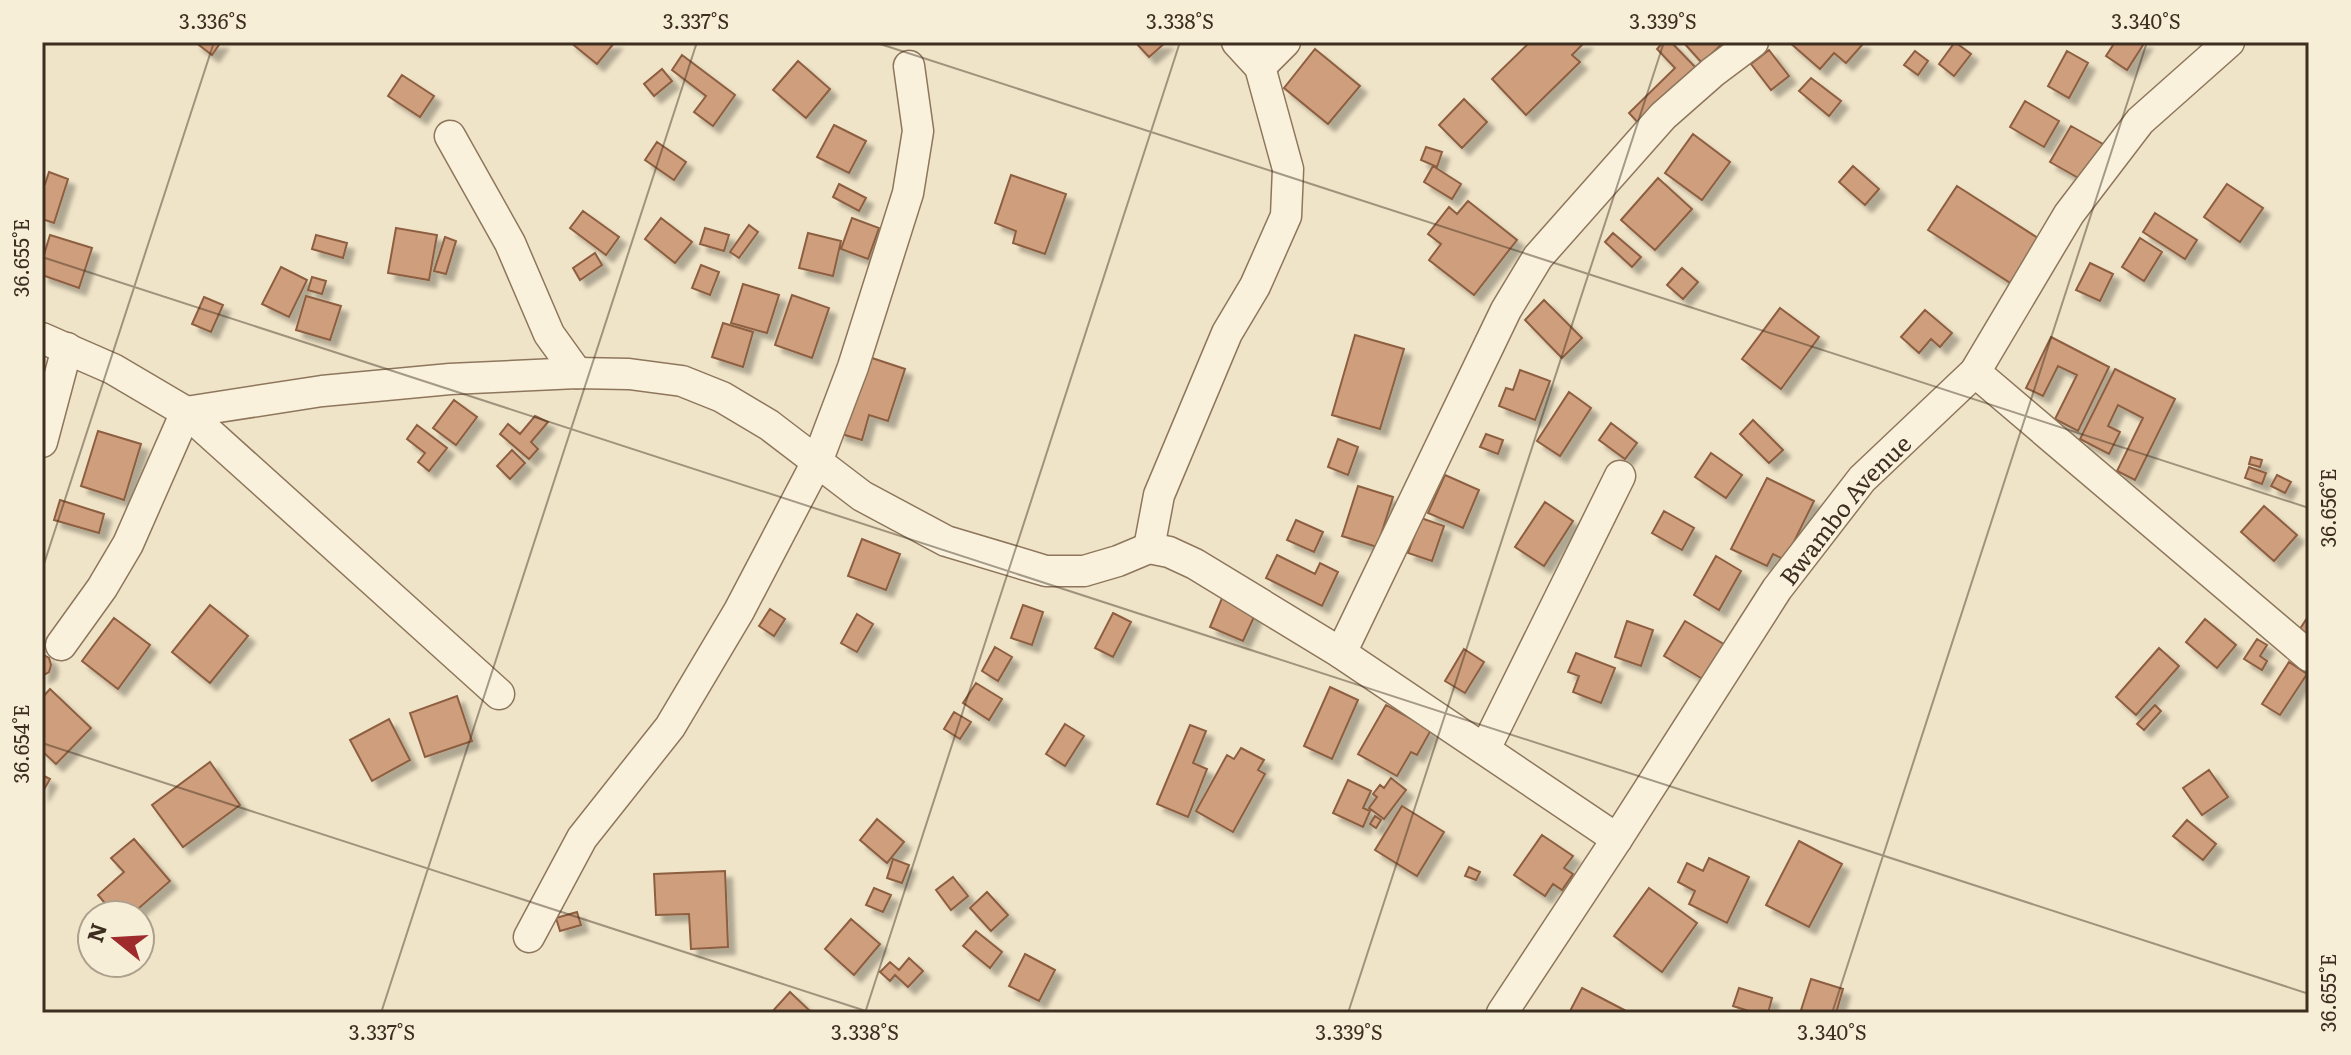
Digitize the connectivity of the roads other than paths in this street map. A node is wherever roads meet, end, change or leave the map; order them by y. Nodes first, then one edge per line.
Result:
1 (1237, 42) edge
2 (1285, 42) edge
3 (1753, 42) edge
4 (2229, 42) edge
5 (909, 66) dead end
6 (1260, 67) junction
7 (450, 136) dead end
8 (54, 343) edge
9 (1975, 372) junction
10 (577, 373) junction
11 (186, 412) junction
12 (42, 442) edge
13 (817, 462) junction
14 (1620, 476) dead end
15 (1149, 548) junction
16 (61, 645) dead end
17 (1341, 653) junction
18 (2309, 656) edge
19 (499, 694) dead end
20 (1485, 749) junction
21 (1617, 839) junction
22 (529, 937) dead end
23 (1502, 1013) edge

1 - 6 street
2 - 6 street
3 - 17 street
4 - 9 street, Bwambo Avenue
5 - 13 street
6 - 15 street
7 - 10 street
8 - 11 street
8 - 12 street
9 - 18 street
9 - 21 street, Bwambo Avenue
10 - 11 street
10 - 13 street
11 - 16 street
11 - 19 street
13 - 15 street
13 - 22 street
14 - 20 street
15 - 17 street
17 - 20 street
20 - 21 street
21 - 23 street, Bwambo Avenue

